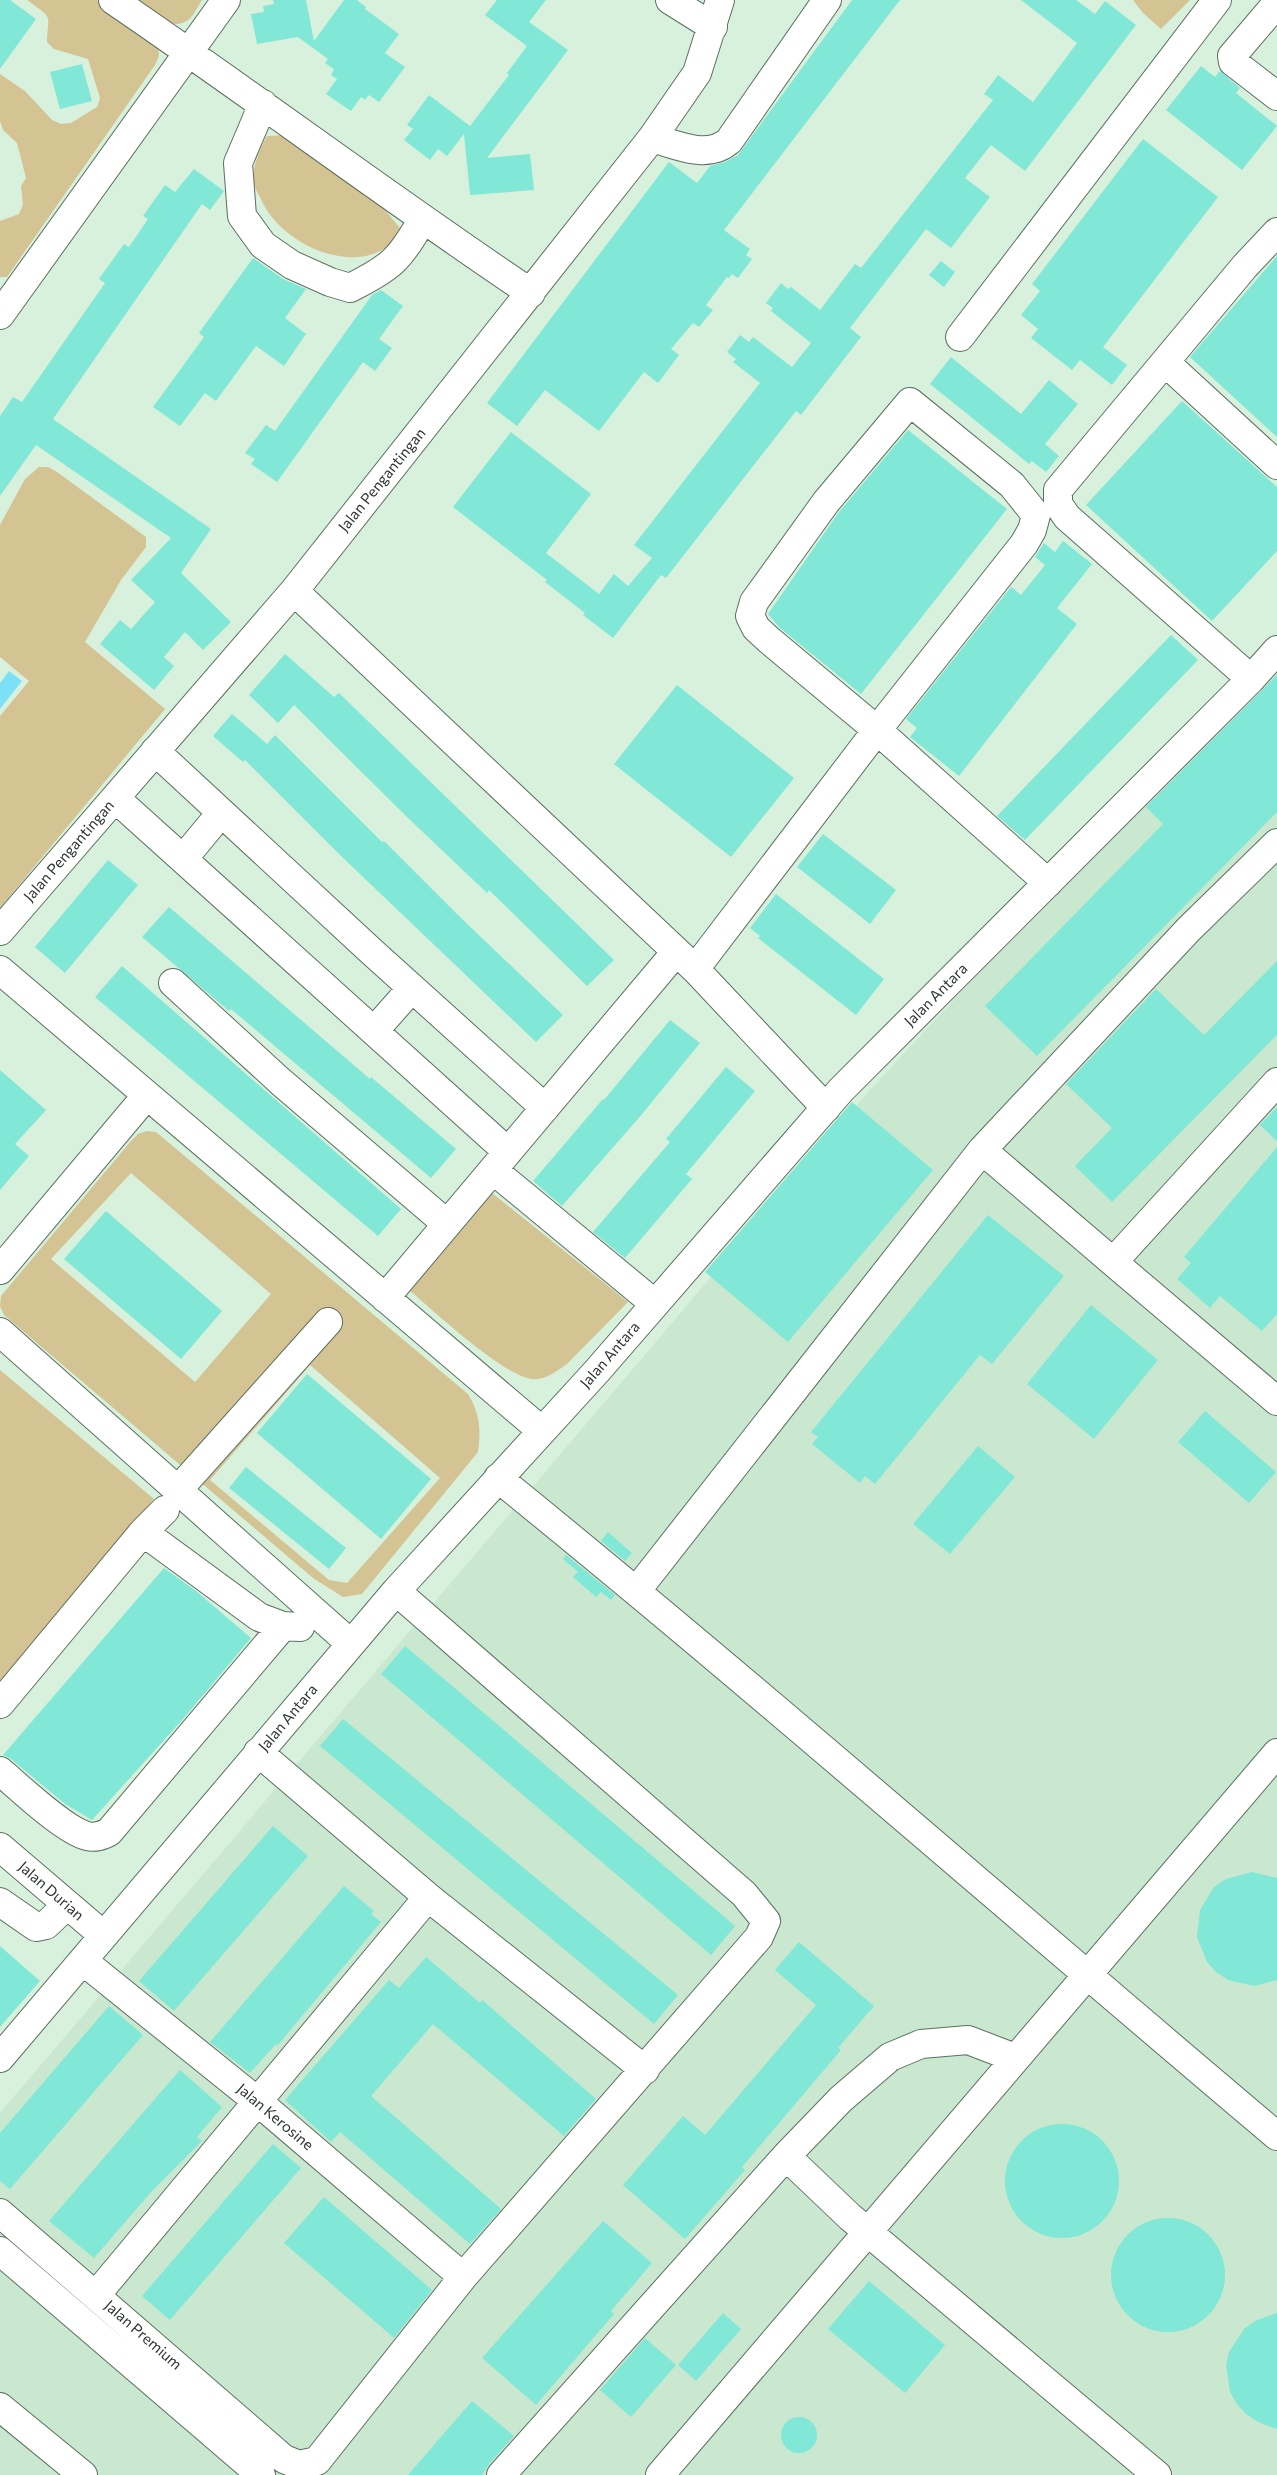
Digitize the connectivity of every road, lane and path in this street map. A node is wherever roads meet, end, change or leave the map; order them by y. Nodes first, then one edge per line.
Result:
1 (112, 0) edge
2 (226, 0) edge
3 (670, 0) edge
4 (720, 0) edge
5 (827, 0) edge
6 (1217, 0) edge
7 (1277, 3) edge
8 (713, 27) junction
9 (190, 52) junction
10 (1277, 96) edge
11 (263, 104) junction
12 (652, 138) junction
13 (422, 220) junction
14 (1277, 232) edge
15 (531, 293) junction
16 (2, 309) edge
17 (960, 336) dead end
18 (1166, 363) junction
19 (1277, 465) edge
20 (294, 591) junction
21 (1277, 650) edge
22 (1251, 679) junction
23 (877, 730) junction
24 (155, 752) junction
25 (115, 798) junction
26 (222, 813) junction
27 (1277, 843) edge
28 (183, 859) junction
29 (1048, 883) junction
30 (0, 931) edge
31 (685, 961) junction
32 (0, 970) edge
33 (173, 983) dead end
34 (412, 988) junction
35 (374, 1031) junction
36 (1277, 1082) edge
37 (147, 1095) junction
38 (545, 1108) junction
39 (826, 1108) junction
40 (982, 1150) junction
41 (500, 1161) junction
42 (447, 1224) junction
43 (1113, 1262) junction
44 (0, 1270) edge
45 (385, 1298) junction
46 (655, 1304) junction
47 (328, 1322) dead end
48 (0, 1332) edge
49 (1277, 1401) edge
50 (542, 1431) junction
51 (498, 1478) junction
52 (171, 1501) junction
53 (143, 1532) junction
54 (638, 1590) junction
55 (396, 1591) junction
56 (321, 1617) junction
57 (283, 1626) junction
58 (351, 1644) junction
59 (0, 1704) edge
60 (258, 1752) junction
61 (1277, 1753) edge
62 (0, 1772) edge
63 (0, 1846) edge
64 (428, 1897) junction
65 (0, 1902) edge
66 (67, 1905) junction
67 (103, 1935) junction
68 (83, 1961) junction
69 (1086, 1976) junction
70 (0, 2058) edge
71 (1015, 2058) junction
72 (645, 2070) junction
73 (257, 2101) junction
74 (1277, 2136) edge
75 (786, 2156) junction
76 (0, 2213) edge
77 (868, 2231) junction
78 (0, 2251) edge
79 (464, 2277) junction
80 (96, 2295) junction
81 (0, 2407) edge
82 (83, 2475) edge
83 (261, 2475) edge
84 (501, 2475) edge
85 (660, 2475) edge
86 (1157, 2475) edge

1 - 9 street
2 - 9 street
3 - 8 street
4 - 8 street, Jalan Pengantingan
5 - 12 street
6 - 17 street
7 - 10 street
8 - 12 street, Jalan Pengantingan
9 - 11 street
9 - 16 street
11 - 13 street
11 - 13 street
12 - 15 street, Jalan Pengantingan
13 - 15 street
14 - 18 street
15 - 20 street, Jalan Pengantingan
18 - 19 street
18 - 22 street
20 - 24 street, Jalan Pengantingan
20 - 31 street
21 - 22 street, Jalan Antara
22 - 29 street, Jalan Antara
23 - 23 street
23 - 29 street
23 - 31 street
24 - 25 street, Jalan Pengantingan
24 - 26 street
25 - 28 street
25 - 30 street, Jalan Pengantingan
26 - 28 street
26 - 34 street
27 - 40 street
28 - 35 street
29 - 39 street, Jalan Antara
31 - 38 street
31 - 39 street
32 - 37 street
33 - 42 street
34 - 35 street
34 - 38 street
35 - 41 street
36 - 43 street
37 - 44 street
37 - 45 street
38 - 41 street
39 - 46 street, Jalan Antara
40 - 43 street
40 - 54 street
41 - 42 street
41 - 46 street
42 - 45 street
43 - 49 street
45 - 50 street
46 - 50 street, Jalan Antara
47 - 52 street
48 - 52 street
50 - 51 street, Jalan Antara
51 - 54 street
51 - 55 street, Jalan Antara
52 - 53 street
52 - 56 street
53 - 57 street
53 - 59 street
54 - 69 street
55 - 58 street, Jalan Antara
55 - 72 street
56 - 57 street
56 - 58 street
57 - 62 street
58 - 60 street, Jalan Antara
60 - 64 street
60 - 67 street, Jalan Antara
61 - 69 street
63 - 66 street, Jalan Durian
64 - 72 street
64 - 73 street
65 - 66 street
66 - 67 street, Jalan Durian
67 - 68 street, Jalan Antara
68 - 70 street, Jalan Antara
68 - 73 street, Jalan Kerosine
69 - 71 street
69 - 74 street
71 - 75 street
71 - 77 street
72 - 79 street
73 - 79 street, Jalan Kerosine
73 - 80 street
75 - 77 street
75 - 84 street
76 - 80 street, Jalan Premium
77 - 85 street
77 - 86 street
78 - 83 street
79 - 80 street, Jalan Premium
81 - 82 street

